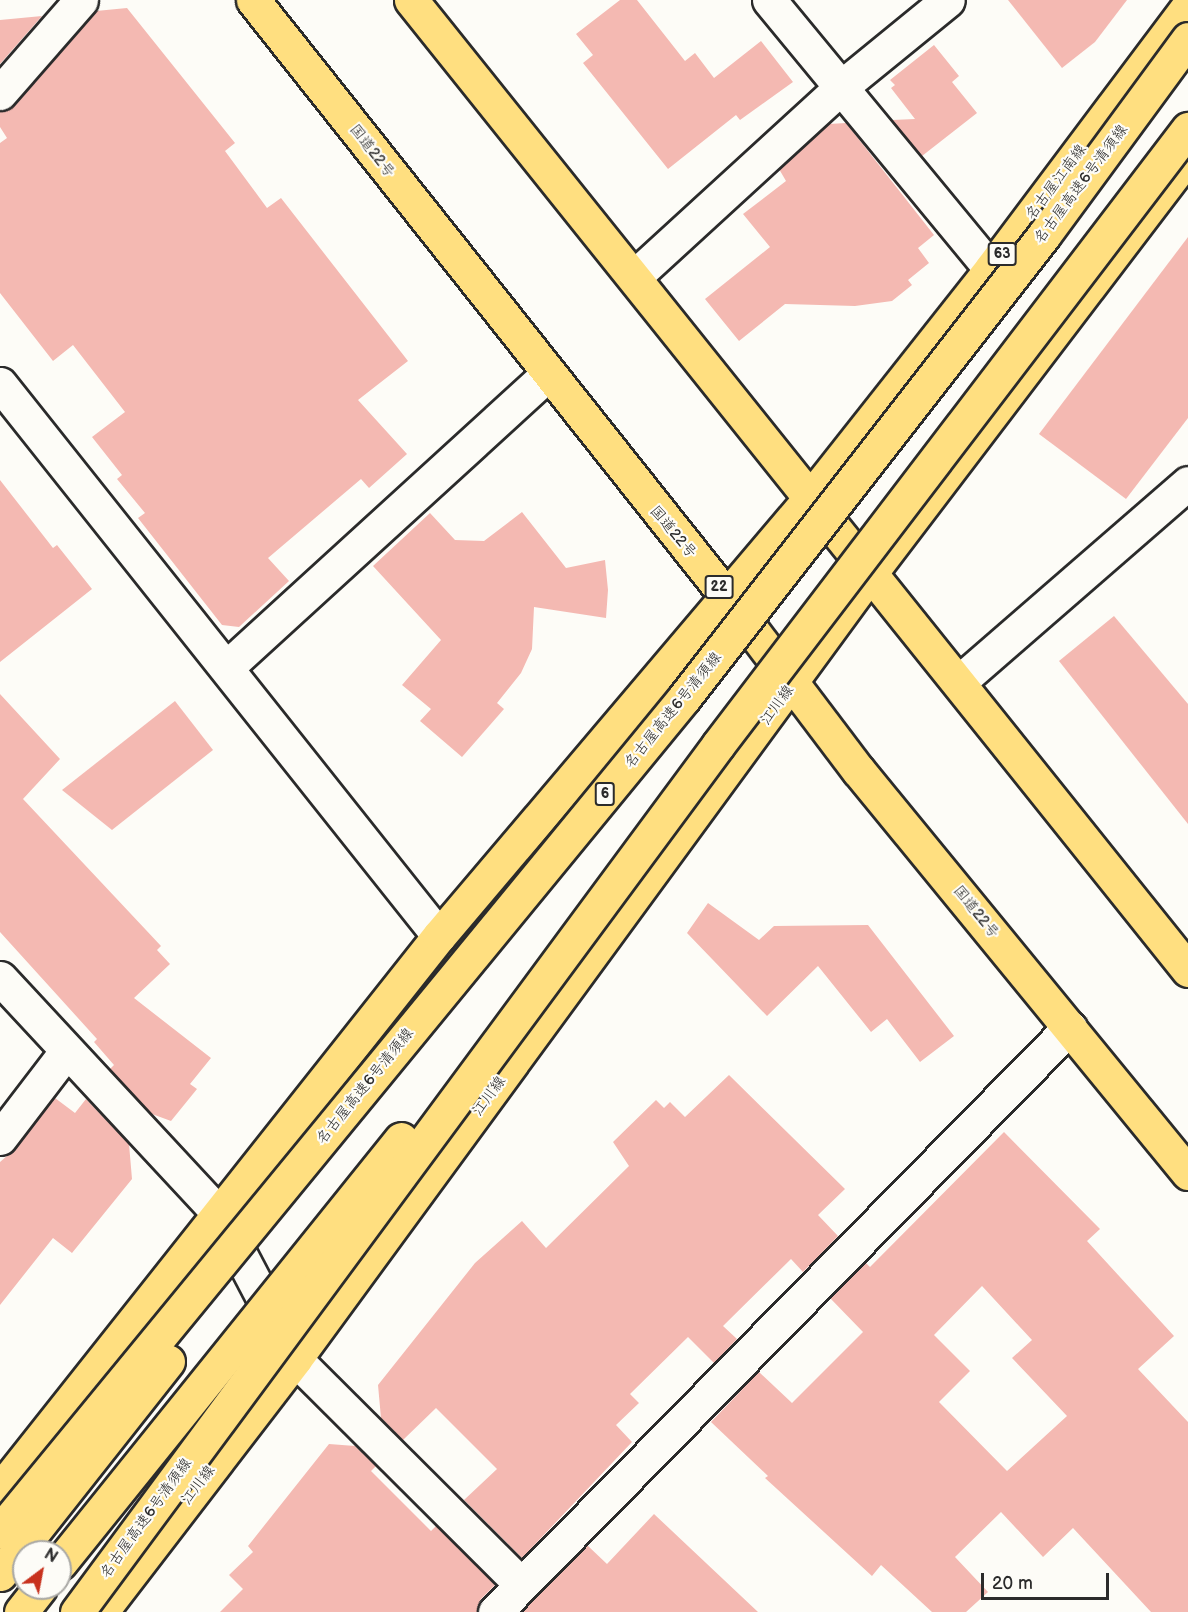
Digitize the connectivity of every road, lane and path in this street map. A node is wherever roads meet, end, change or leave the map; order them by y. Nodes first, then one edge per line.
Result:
1 (81, 0) edge
2 (253, 0) edge
3 (411, 0) edge
4 (769, 0) edge
5 (948, 0) edge
6 (1188, 7) edge
7 (1188, 39) edge
8 (840, 88) junction
9 (0, 93) edge
10 (1188, 129) edge
11 (1188, 156) edge
12 (991, 269) junction
13 (634, 277) junction
14 (548, 374) junction
15 (0, 384) edge
16 (1188, 483) edge
17 (811, 497) junction
18 (869, 575) junction
19 (727, 597) junction
20 (227, 667) junction
21 (959, 682) junction
22 (792, 683) junction
23 (684, 698) junction
24 (718, 745) junction
25 (439, 936) junction
26 (1188, 970) edge
27 (0, 978) edge
28 (1070, 1027) junction
29 (65, 1053) junction
30 (0, 1138) edge
31 (1188, 1173) edge
32 (219, 1214) junction
33 (295, 1359) junction
34 (0, 1490) edge
35 (0, 1531) edge
36 (72, 1548) edge
37 (0, 1574) edge
38 (521, 1584) junction
39 (30, 1600) edge
40 (21, 1612) edge
41 (77, 1612) edge
42 (101, 1612) edge
43 (495, 1612) edge

1 - 9 street
2 - 14 main road, 国道22号 / 22
3 - 13 main road
4 - 8 street
5 - 8 street
6 - 12 main road, 名古屋江南線 / 63
7 - 23 main road, 名古屋高速6号清須線 / 6, bridge
8 - 12 street
8 - 13 street
10 - 24 main road, 名古屋高速6号清須線, bridge
11 - 18 main road
12 - 17 main road, 名古屋江南線 / 63
13 - 17 main road
14 - 19 main road, 国道22号 / 22
14 - 20 street
15 - 20 street
16 - 21 street
17 - 18 main road
17 - 19 main road
18 - 21 main road
18 - 22 main road, 江川線
19 - 22 main road, 国道22号 / 22
19 - 25 main road
20 - 25 street
21 - 26 main road
22 - 28 main road, 国道22号 / 22
22 - 33 main road, 江川線
23 - 35 main road, 名古屋高速6号清須線 / 6, bridge
23 - 37 main road, bridge
24 - 36 main road, bridge
24 - 41 main road, 名古屋高速6号清須線, bridge
25 - 32 main road
27 - 29 street
28 - 31 main road, 国道22号 / 22
28 - 38 street
29 - 30 street
29 - 32 street
32 - 33 street
32 - 34 main road
33 - 38 street
33 - 42 main road, 江川線
38 - 43 street
39 - 40 main road

